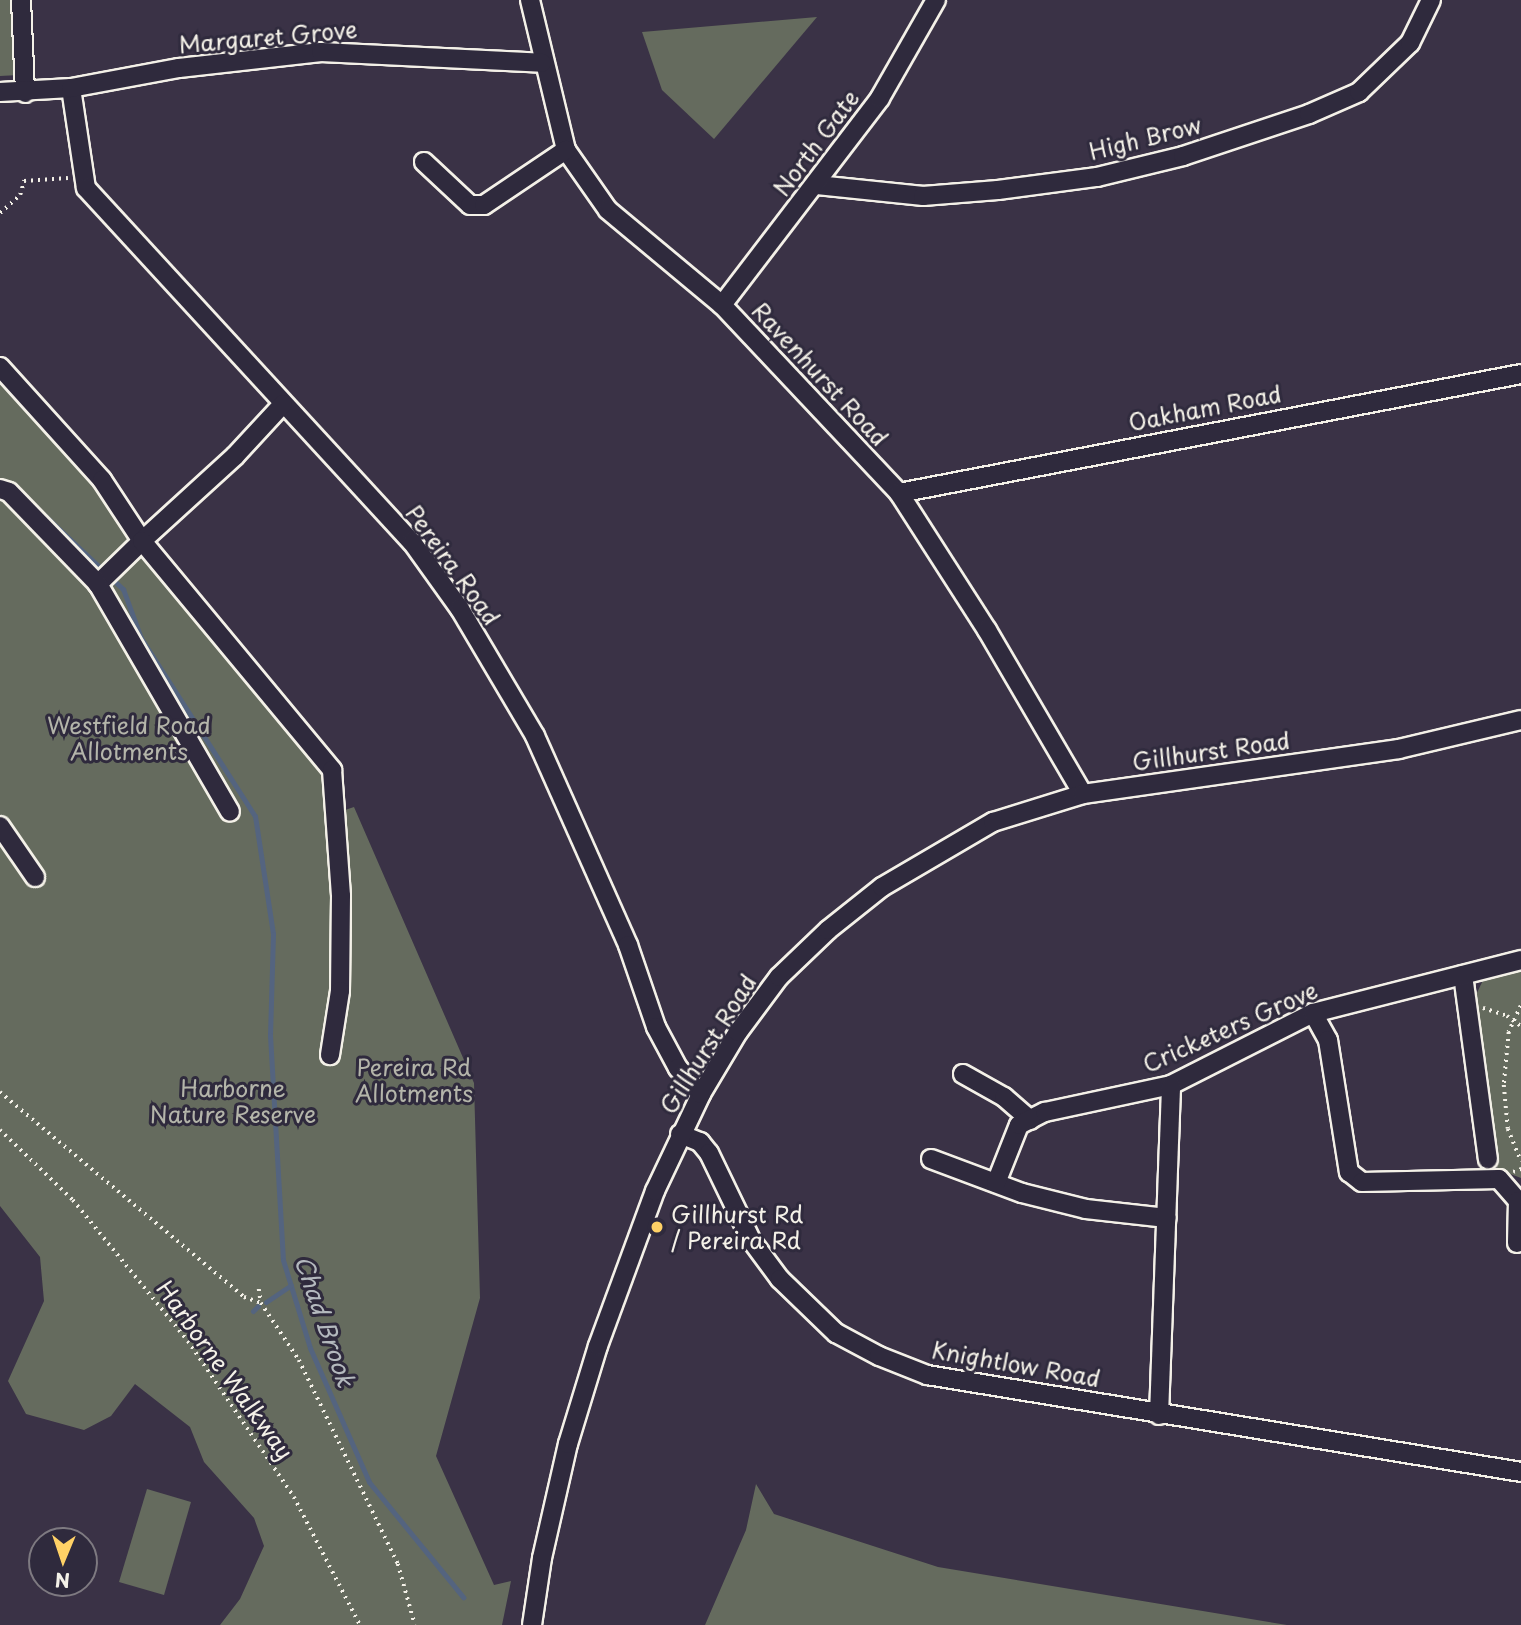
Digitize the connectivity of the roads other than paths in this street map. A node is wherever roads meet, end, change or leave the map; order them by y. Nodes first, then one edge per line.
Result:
1 (21, 0) edge
2 (530, 0) edge
3 (936, 0) edge
4 (1431, 0) edge
5 (542, 62) junction
6 (71, 89) junction
7 (0, 92) edge
8 (25, 93) junction
9 (566, 150) junction
10 (424, 162) dead end
11 (817, 185) junction
12 (722, 305) junction
13 (0, 367) edge
14 (1521, 374) edge
15 (283, 404) junction
16 (0, 489) edge
17 (899, 493) junction
18 (142, 541) junction
19 (105, 578) junction
20 (1521, 720) edge
21 (1083, 794) junction
22 (230, 812) dead end
23 (1, 831) edge
24 (35, 877) dead end
25 (1521, 960) edge
26 (1464, 975) junction
27 (1313, 1013) junction
28 (330, 1055) dead end
29 (963, 1074) dead end
30 (1171, 1084) junction
31 (701, 1094) junction
32 (1030, 1120) junction
33 (681, 1134) junction
34 (931, 1159) dead end
35 (1488, 1159) dead end
36 (996, 1183) junction
37 (1166, 1218) junction
38 (1517, 1243) dead end
39 (1159, 1415) junction
40 (1521, 1472) edge
41 (532, 1625) edge

1 - 8 street
2 - 5 street, Ravenhurst Road
3 - 11 street, North Gate
4 - 11 street, High Brow
5 - 6 street, Margaret Grove
5 - 9 street, Ravenhurst Road
6 - 8 street, Margaret Grove
6 - 15 street, Pereira Road
7 - 8 street, Margaret Grove
9 - 10 street
9 - 12 street, Ravenhurst Road
11 - 12 street, North Gate
12 - 17 street, Ravenhurst Road
13 - 18 street
14 - 17 street, Oakham Road
15 - 18 street
15 - 31 street, Pereira Road
16 - 19 street
17 - 21 street, Ravenhurst Road
18 - 19 street
18 - 28 street
19 - 22 street
20 - 21 street, Gillhurst Road
21 - 31 street, Gillhurst Road
23 - 24 street
25 - 26 street, Cricketers Grove
26 - 27 street, Cricketers Grove
26 - 35 street
27 - 30 street, Cricketers Grove
27 - 38 street
29 - 32 street
30 - 32 street, Cricketers Grove
30 - 37 street
31 - 33 street, Gillhurst Road
32 - 36 street
33 - 39 street, Knightlow Road
33 - 41 street, Gillhurst Road
34 - 36 street
36 - 37 street
37 - 39 street
39 - 40 street, Knightlow Road

